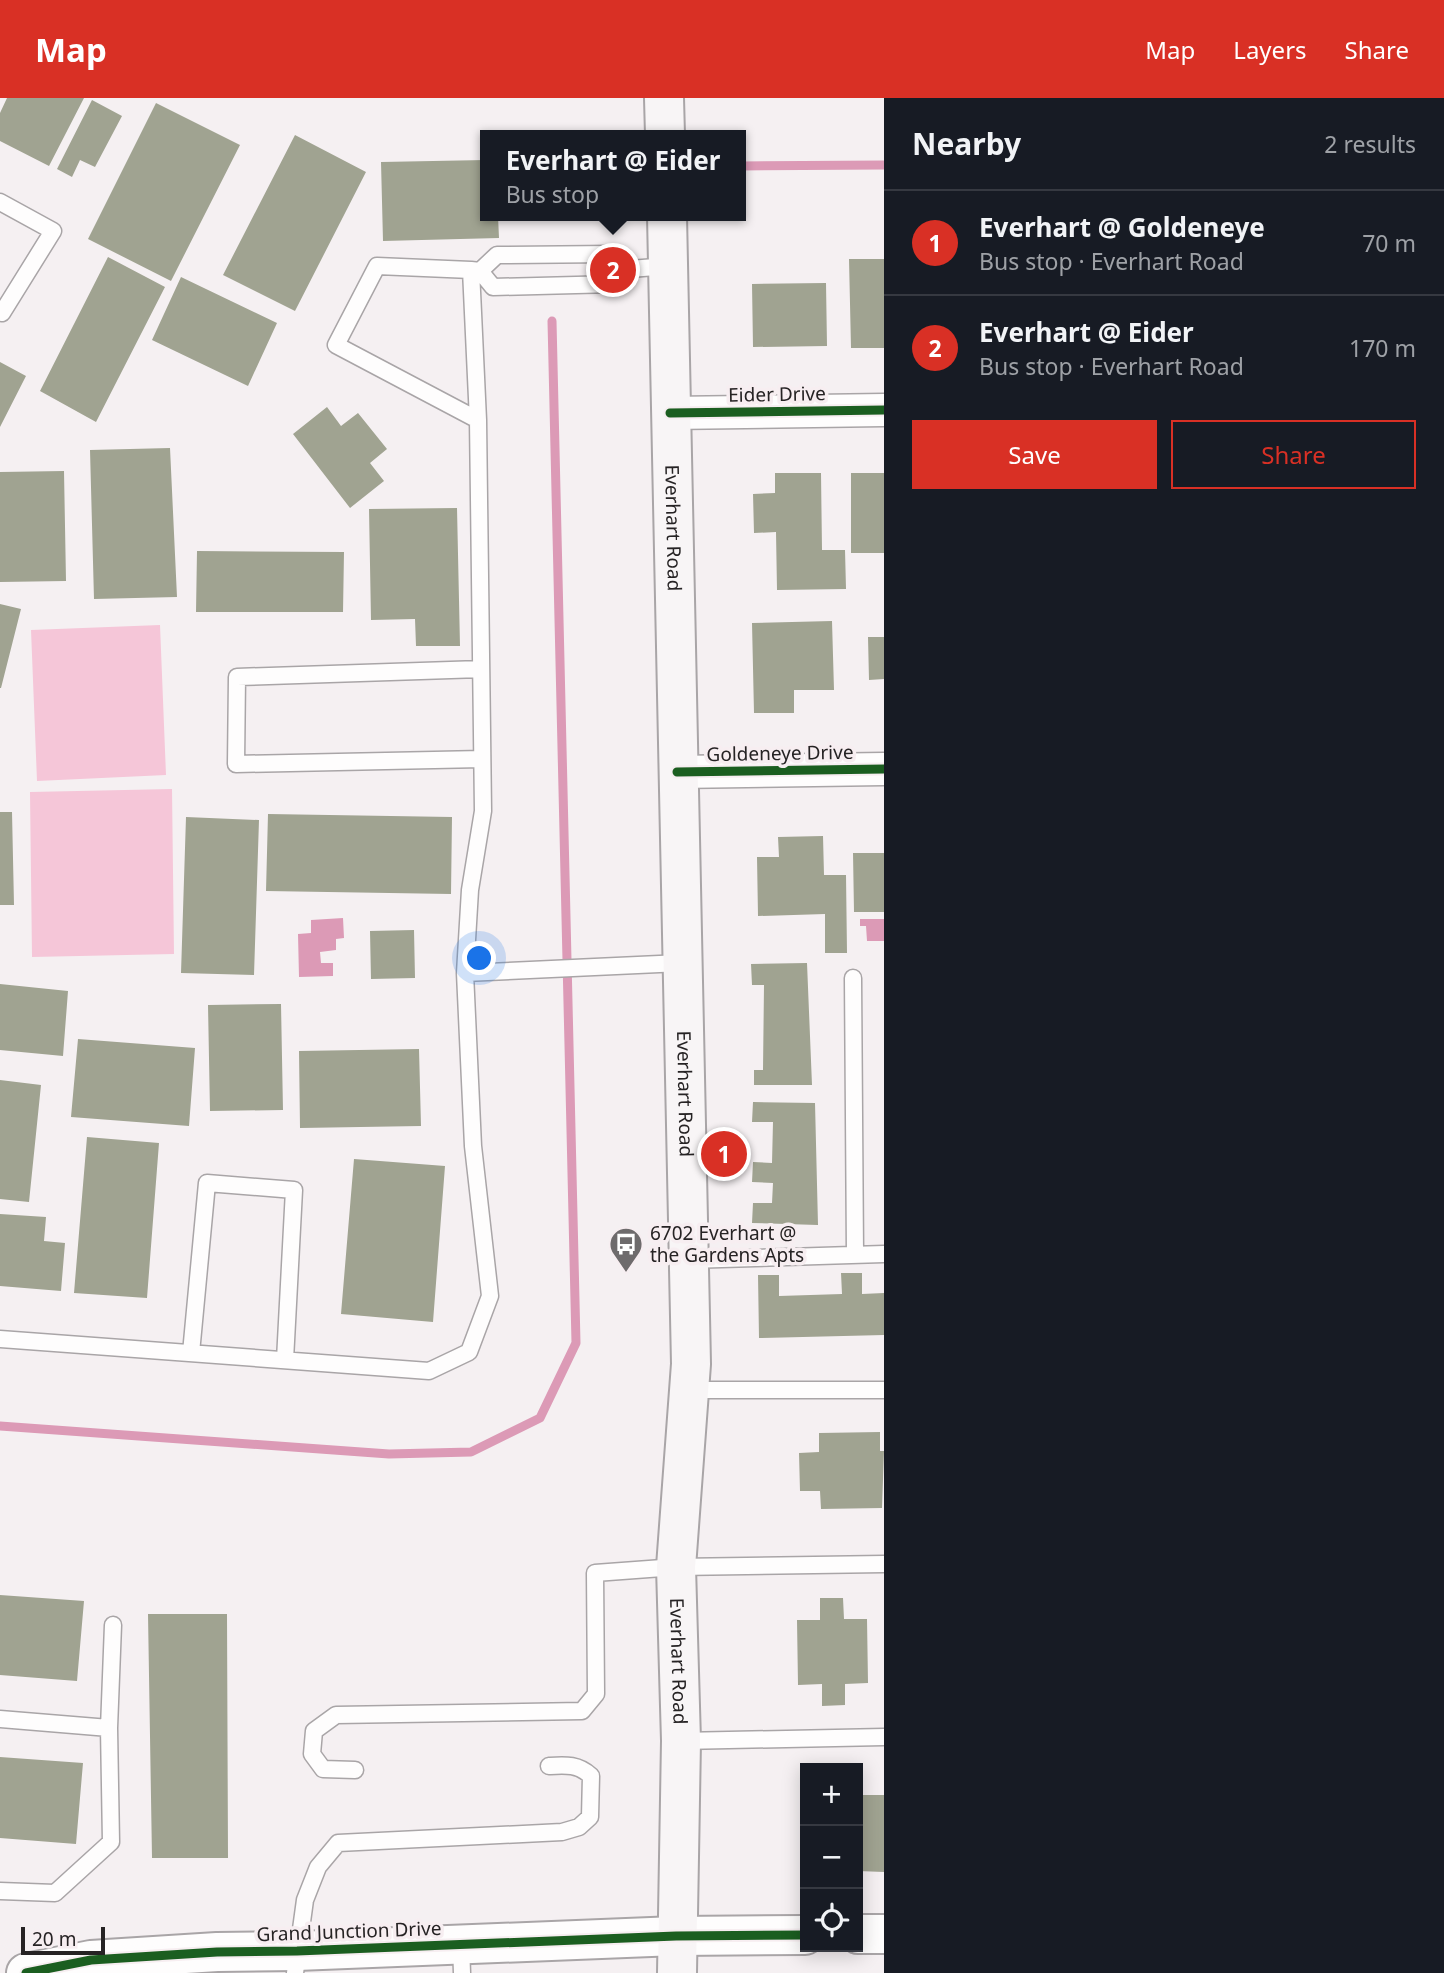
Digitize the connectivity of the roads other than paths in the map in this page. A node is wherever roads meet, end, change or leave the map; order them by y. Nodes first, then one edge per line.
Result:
1 (664, 98) edge
2 (665, 130) edge
3 (0, 202) edge
4 (667, 221) edge
5 (668, 266) junction
6 (630, 269) junction
7 (476, 270) junction
8 (0, 312) edge
9 (884, 410) edge
10 (670, 413) junction
11 (478, 420) junction
12 (481, 669) junction
13 (482, 759) junction
14 (884, 769) edge
15 (677, 772) junction
16 (681, 963) junction
17 (465, 973) junction
18 (853, 978) dead end
19 (855, 1254) junction
20 (884, 1254) edge
21 (688, 1259) junction
22 (0, 1339) edge
23 (191, 1353) junction
24 (285, 1360) junction
25 (689, 1390) junction
26 (884, 1390) edge
27 (884, 1564) edge
28 (676, 1567) junction
29 (113, 1625) dead end
30 (0, 1719) edge
31 (109, 1728) junction
32 (884, 1737) edge
33 (681, 1741) junction
34 (549, 1766) dead end
35 (355, 1770) dead end
36 (0, 1891) edge
37 (863, 1934) edge
38 (884, 1934) edge
39 (800, 1936) edge
40 (676, 1955) edge
41 (462, 1958) edge
42 (296, 1962) edge
43 (91, 1967) edge
44 (26, 1973) edge

1 - 2 main road
3 - 8 lane
4 - 5 main road, Everhart Road
5 - 6 lane
5 - 10 main road, Everhart Road
6 - 7 lane
6 - 7 lane
7 - 11 lane
7 - 11 lane
9 - 10 street, Eider Drive
10 - 15 main road, Everhart Road
11 - 12 lane
12 - 13 lane
12 - 13 lane
13 - 17 lane
14 - 15 street, Goldeneye Drive
15 - 16 main road, Everhart Road
16 - 17 lane
16 - 21 main road, Everhart Road
17 - 24 lane
18 - 19 lane
19 - 20 lane
19 - 21 lane
21 - 25 main road, Everhart Road
22 - 23 lane
23 - 24 lane
23 - 24 lane
25 - 26 lane
25 - 28 main road, Everhart Road
27 - 28 lane
28 - 33 main road, Everhart Road
28 - 35 lane
29 - 31 lane
30 - 31 lane
31 - 36 lane
32 - 33 lane
33 - 40 main road, Everhart Road
34 - 42 lane
37 - 38 street
39 - 40 street, Grand Junction Drive
40 - 41 street, Grand Junction Drive
41 - 42 street, Grand Junction Drive
42 - 43 street, Grand Junction Drive
43 - 44 street, Grand Junction Drive

